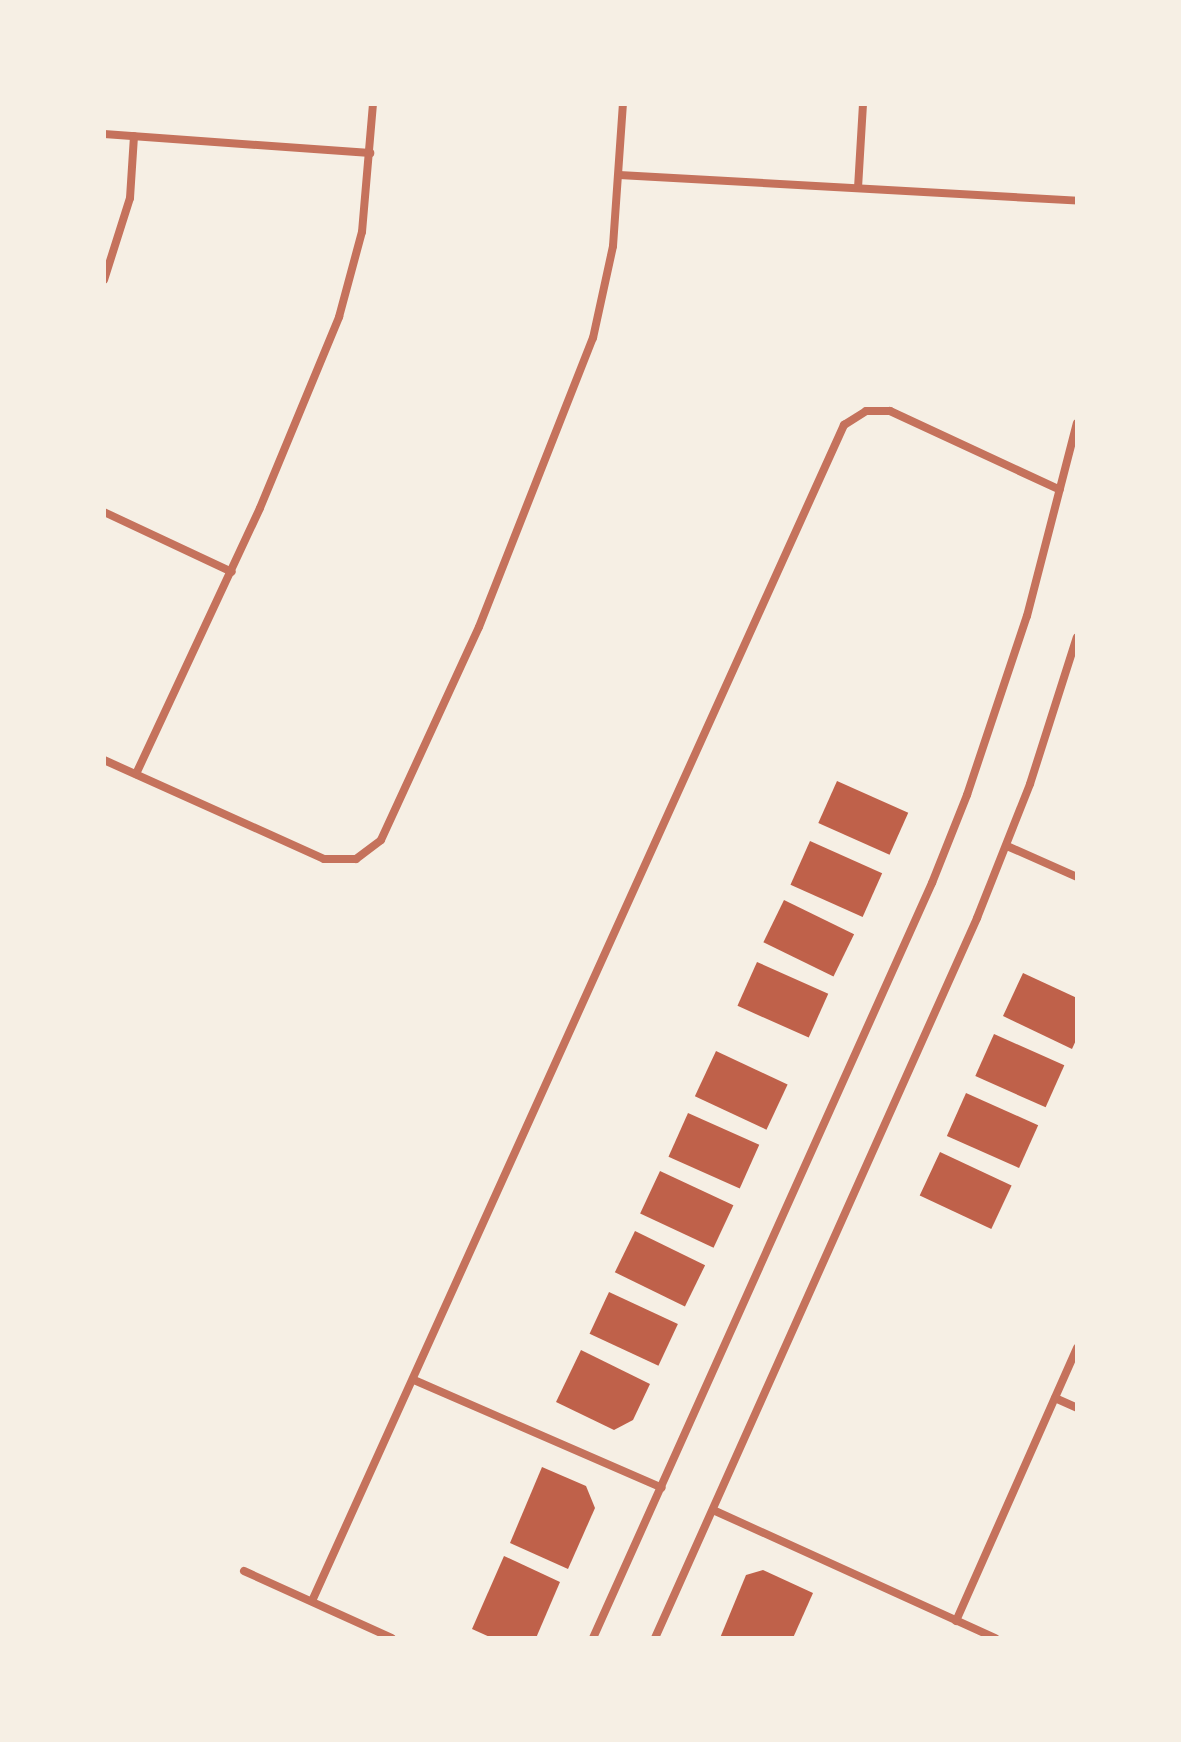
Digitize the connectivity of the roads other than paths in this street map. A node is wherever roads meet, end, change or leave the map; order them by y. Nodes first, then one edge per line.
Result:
1 (373, 104) edge
2 (623, 104) edge
3 (863, 104) edge
4 (104, 134) edge
5 (134, 136) junction
6 (370, 153) junction
7 (619, 175) junction
8 (858, 188) junction
9 (1077, 201) edge
10 (104, 280) edge
11 (1077, 423) edge
12 (1060, 490) junction
13 (104, 512) edge
14 (232, 572) junction
15 (1077, 637) edge
16 (104, 760) edge
17 (136, 774) junction
18 (1007, 846) junction
19 (1077, 877) edge
20 (1077, 1348) edge
21 (414, 1380) junction
22 (1055, 1398) junction
23 (1077, 1408) edge
24 (662, 1488) junction
25 (713, 1510) junction
26 (244, 1571) dead end
27 (312, 1601) junction
28 (956, 1621) junction
29 (392, 1638) edge
30 (593, 1638) edge
31 (655, 1638) edge
32 (995, 1638) edge

1 - 6 street
2 - 7 street
3 - 8 street
4 - 5 street
5 - 6 street
5 - 10 street
6 - 14 street
7 - 8 street
7 - 17 street
8 - 9 street
11 - 12 street
12 - 21 street
12 - 24 street
13 - 14 street
14 - 17 street
15 - 18 street
16 - 17 street
18 - 19 street
18 - 25 street
20 - 22 street
21 - 24 street
21 - 27 street
22 - 23 street
22 - 28 street
24 - 30 street
25 - 28 street
25 - 31 street
26 - 27 street
27 - 29 street
28 - 32 street

